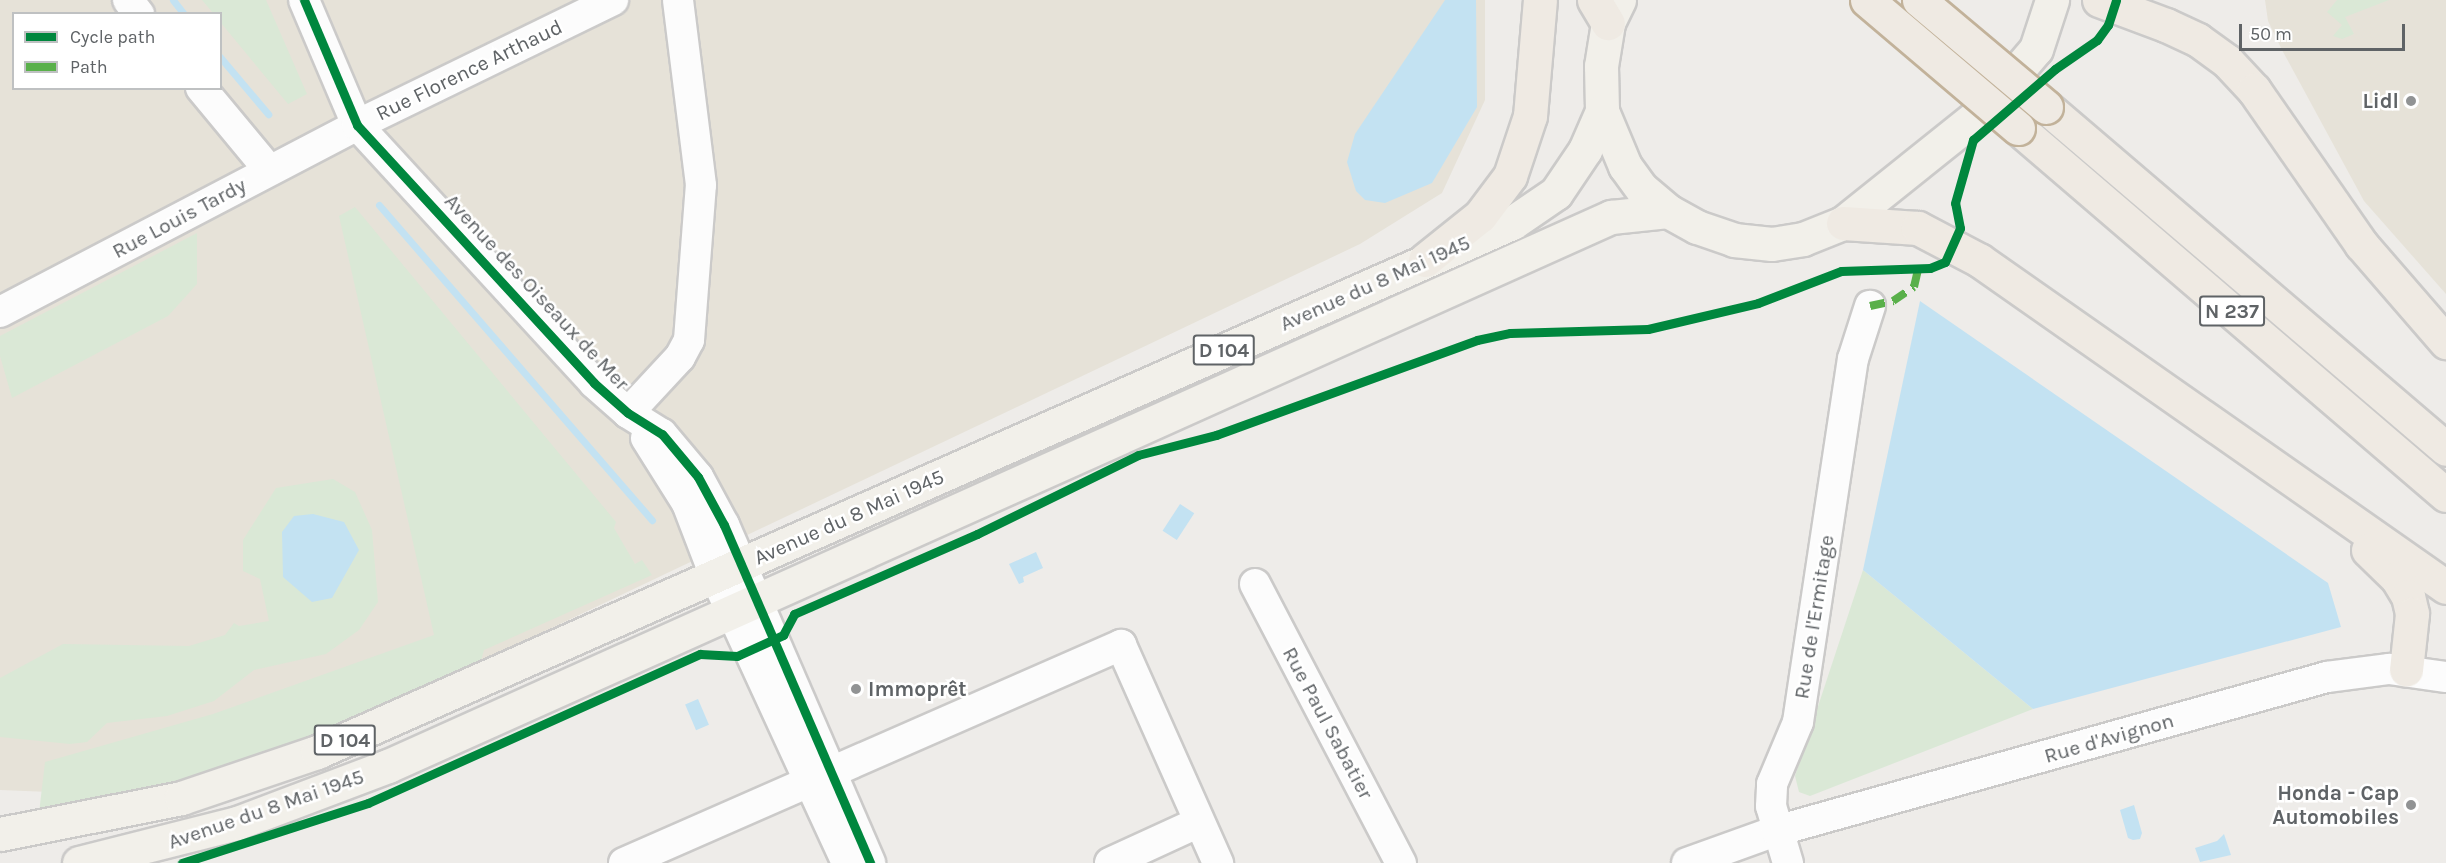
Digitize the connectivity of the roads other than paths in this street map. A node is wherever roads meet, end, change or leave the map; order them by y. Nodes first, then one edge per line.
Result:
1 (128, 0) edge
2 (304, 0) edge
3 (613, 0) edge
4 (678, 0) edge
5 (1540, 0) edge
6 (1866, 0) edge
7 (1919, 0) edge
8 (2052, 0) edge
9 (2099, 0) edge
10 (1607, 8) edge
11 (137, 12) edge
12 (203, 90) edge
13 (1602, 111) junction
14 (357, 125) junction
15 (269, 171) junction
16 (1668, 211) junction
17 (1843, 224) junction
18 (1425, 260) junction
19 (1870, 306) dead end
20 (0, 312) edge
21 (2446, 342) edge
22 (628, 413) junction
23 (2446, 449) edge
24 (2305, 488) junction
25 (2446, 495) edge
26 (728, 571) junction
27 (1255, 584) dead end
28 (2446, 587) edge
29 (743, 607) junction
30 (2406, 670) junction
31 (2446, 677) edge
32 (821, 777) junction
33 (1199, 822) junction
34 (1776, 831) junction
35 (0, 834) edge
36 (79, 863) edge
37 (624, 863) edge
38 (846, 863) edge
39 (870, 863) edge
40 (1110, 863) edge
41 (1218, 863) edge
42 (1401, 863) edge
43 (1687, 863) edge
44 (1788, 863) edge

1 - 11 street
2 - 14 street, Avenue des Oiseaux de Mer
3 - 14 street, Rue Florence Arthaud
4 - 22 street
5 - 18 highway
6 - 25 highway, N 237, bridge
7 - 23 highway, N 237, bridge
8 - 17 main road, Avenue du 8 Mai 1945
9 - 21 highway
10 - 13 main road, Avenue du 8 Mai 1945
12 - 15 street
13 - 16 main road, Avenue du 8 Mai 1945
13 - 18 main road, Avenue du 8 Mai 1945 / D 104
14 - 15 street, Rue Louis Tardy
14 - 22 street, Avenue des Oiseaux de Mer
15 - 20 street, Rue Louis Tardy
16 - 17 main road, Avenue du 8 Mai 1945
16 - 29 main road, Avenue du 8 Mai 1945 / D 104
17 - 24 highway
18 - 26 main road, Avenue du 8 Mai 1945 / D 104
19 - 34 street, Rue de l'Ermitage
22 - 26 street, Avenue des Oiseaux de Mer
24 - 28 highway
24 - 30 highway
26 - 29 street, Avenue des Oiseaux de Mer
26 - 35 main road, Avenue du 8 Mai 1945 / D 104
27 - 42 street, Rue Paul Sabatier
29 - 32 street, Avenue des Oiseaux de Mer
29 - 36 main road, Avenue du 8 Mai 1945 / D 104
30 - 31 street, Rue d'Avignon
30 - 34 street, Rue d'Avignon
32 - 33 street
32 - 37 street
32 - 38 street, Avenue des Oiseaux de Mer
32 - 39 street, Avenue des Oiseaux de Mer
33 - 40 street
33 - 41 street
34 - 43 street
34 - 44 street, Rue de l'Ermitage

